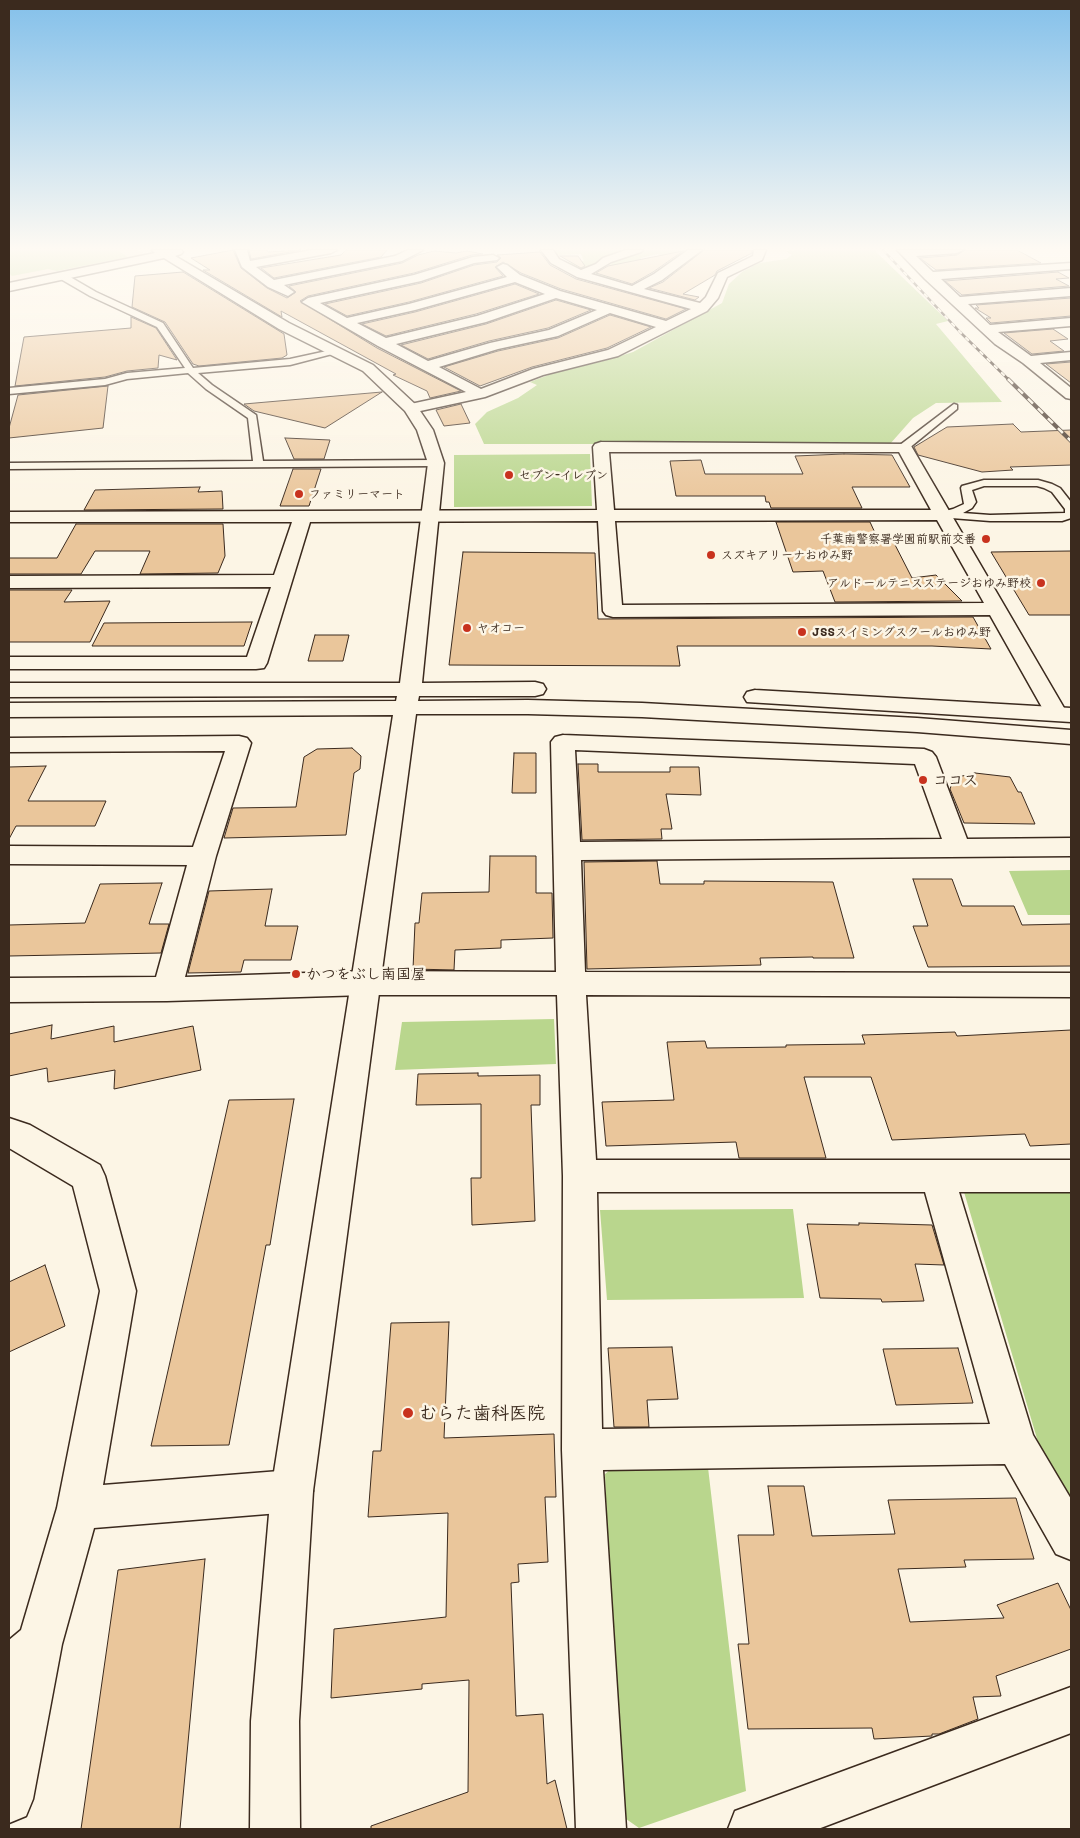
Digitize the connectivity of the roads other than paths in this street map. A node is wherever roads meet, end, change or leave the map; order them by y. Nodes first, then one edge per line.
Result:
1 (167, 336) edge
2 (303, 336) edge
3 (370, 336) edge
4 (413, 336) edge
5 (541, 336) edge
6 (648, 336) edge
7 (994, 336) edge
8 (383, 343) junction
9 (333, 351) junction
10 (1071, 356) edge
11 (1028, 360) junction
12 (426, 366) junction
13 (191, 371) junction
14 (9, 391) edge
15 (480, 394) junction
16 (1071, 395) edge
17 (954, 407) dead end
18 (411, 408) junction
19 (904, 448) junction
20 (436, 463) junction
21 (258, 464) junction
22 (9, 466) edge
23 (606, 515) junction
24 (942, 515) junction
25 (303, 516) junction
26 (430, 516) junction
27 (9, 517) edge
28 (282, 581) junction
29 (9, 582) edge
30 (997, 609) junction
31 (9, 664) edge
32 (9, 690) edge
33 (408, 698) junction
34 (9, 710) edge
35 (1067, 729) edge
36 (9, 745) edge
37 (1071, 847) edge
38 (958, 849) junction
39 (568, 851) junction
40 (9, 855) edge
41 (203, 856) junction
42 (366, 984) junction
43 (571, 984) junction
44 (1071, 985) edge
45 (167, 989) junction
46 (9, 990) edge
47 (9, 1133) edge
48 (580, 1176) junction
49 (1071, 1176) edge
50 (938, 1178) junction
51 (1016, 1444) junction
52 (582, 1450) junction
53 (292, 1492) junction
54 (78, 1508) junction
55 (1071, 1539) edge
56 (24, 1657) edge
57 (1071, 1710) edge
58 (9, 1799) edge
59 (275, 1829) edge
60 (601, 1829) edge
61 (753, 1829) edge

1 - 13 lane
2 - 9 street
3 - 8 street
4 - 8 street
5 - 12 street
6 - 15 street
7 - 11 street
8 - 12 street
9 - 13 lane
9 - 18 street
10 - 11 street
11 - 16 street
12 - 15 street
13 - 14 lane
13 - 21 lane
15 - 18 street
17 - 19 lane
18 - 20 street
19 - 23 street
19 - 24 street
20 - 21 lane
20 - 26 street
21 - 22 lane
23 - 24 street
23 - 26 street
23 - 30 street
24 - 24 lane
24 - 30 street
25 - 26 street
25 - 27 street
25 - 28 street
26 - 33 street
28 - 29 street
28 - 31 street
30 - 35 street
32 - 33 street
33 - 34 street
33 - 35 street
33 - 42 street
36 - 41 street
37 - 38 street
38 - 39 street
38 - 39 street
39 - 43 street
40 - 41 street
41 - 45 street
42 - 43 street
42 - 45 street
42 - 53 street
43 - 44 street
43 - 48 street
45 - 46 street
47 - 54 street
48 - 50 street
48 - 52 street
49 - 50 street
50 - 51 street
51 - 52 street
51 - 55 street
52 - 60 street
53 - 54 street
53 - 59 street
54 - 56 street
56 - 58 street
57 - 61 street

